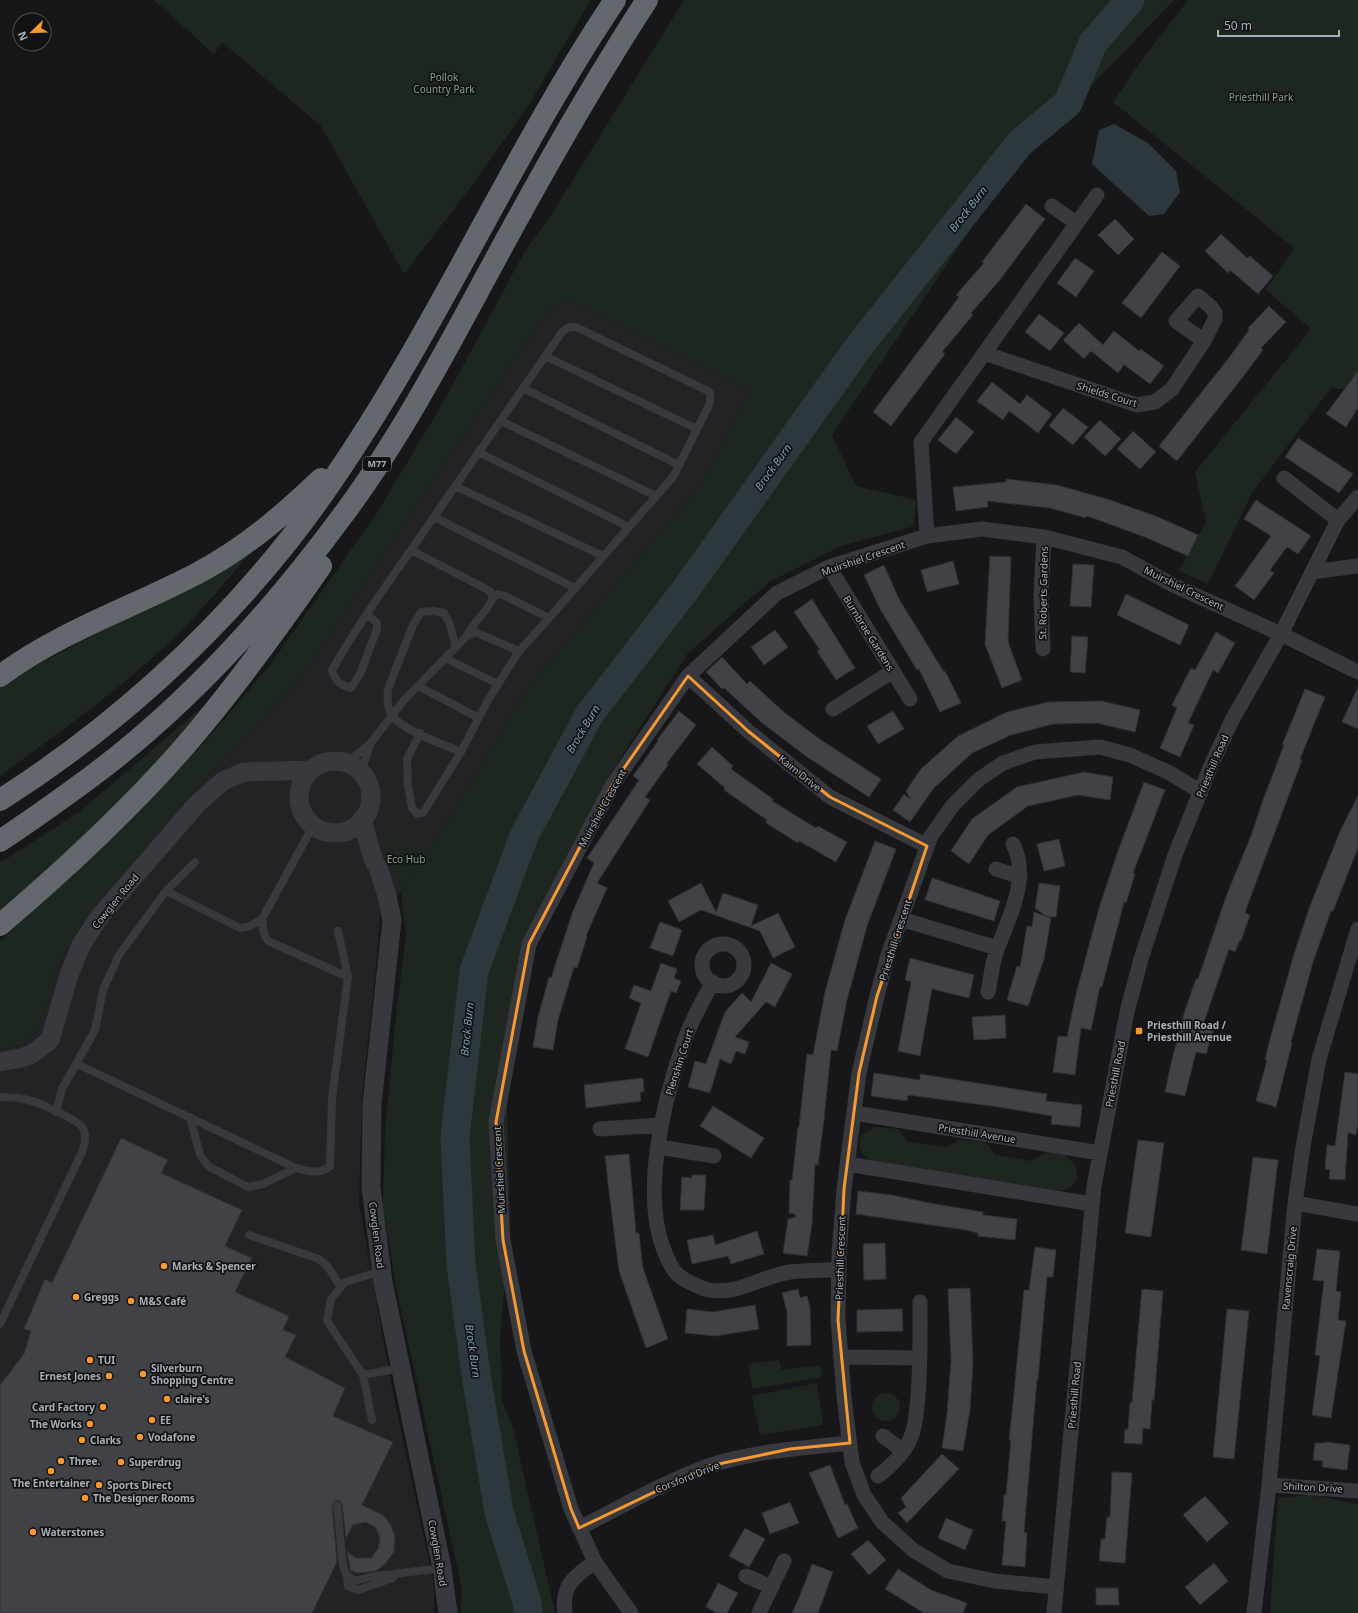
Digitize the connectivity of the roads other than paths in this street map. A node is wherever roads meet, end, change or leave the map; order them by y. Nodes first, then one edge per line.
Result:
1 (615, 0) edge
2 (648, 0) edge
3 (1097, 195) dead end
4 (1052, 206) dead end
5 (1076, 223) junction
6 (1204, 341) dead end
7 (984, 353) junction
8 (545, 356) junction
9 (523, 388) junction
10 (501, 420) junction
11 (697, 430) junction
12 (358, 442) junction
13 (390, 445) junction
14 (478, 452) junction
15 (679, 465) junction
16 (1284, 478) dead end
17 (455, 486) junction
18 (656, 496) junction
19 (1358, 497) edge
20 (434, 517) junction
21 (1338, 520) junction
22 (629, 527) junction
23 (927, 536) junction
24 (1044, 537) junction
25 (411, 550) junction
26 (603, 556) junction
27 (1358, 566) edge
28 (829, 568) junction
29 (1312, 572) junction
30 (575, 588) junction
31 (493, 598) junction
32 (367, 614) junction
33 (549, 618) junction
34 (1281, 634) junction
35 (466, 637) junction
36 (456, 647) junction
37 (1043, 649) dead end
38 (518, 651) junction
39 (446, 658) junction
40 (892, 671) junction
41 (1358, 672) edge
42 (0, 676) edge
43 (688, 676) junction
44 (498, 684) junction
45 (418, 686) junction
46 (910, 699) dead end
47 (833, 709) dead end
48 (392, 715) junction
49 (479, 718) junction
50 (420, 733) junction
51 (370, 744) junction
52 (461, 752) junction
53 (346, 763) junction
54 (310, 770) junction
55 (266, 771) junction
56 (361, 773) junction
57 (1200, 792) junction
58 (299, 794) junction
59 (0, 800) edge
60 (362, 819) junction
61 (313, 826) junction
62 (342, 832) junction
63 (0, 841) edge
64 (1014, 844) dead end
65 (927, 846) junction
66 (372, 856) junction
67 (195, 862) dead end
68 (996, 869) dead end
69 (1020, 877) junction
70 (166, 891) junction
71 (901, 918) junction
72 (262, 919) junction
73 (0, 925) edge
74 (1358, 929) edge
75 (338, 931) dead end
76 (997, 948) junction
77 (348, 977) junction
78 (713, 982) dead end
79 (988, 992) dead end
80 (2, 1061) edge
81 (77, 1064) junction
82 (0, 1097) edge
83 (56, 1112) junction
84 (854, 1113) junction
85 (190, 1117) junction
86 (661, 1125) junction
87 (600, 1130) dead end
88 (658, 1147) junction
89 (1100, 1153) junction
90 (714, 1156) dead end
91 (847, 1164) junction
92 (296, 1168) junction
93 (1295, 1203) junction
94 (1092, 1204) junction
95 (1358, 1214) edge
96 (248, 1235) dead end
97 (839, 1269) junction
98 (382, 1271) junction
99 (343, 1285) junction
100 (920, 1302) dead end
101 (0, 1324) edge
102 (841, 1357) junction
103 (920, 1358) junction
104 (401, 1368) junction
105 (363, 1375) junction
106 (372, 1420) dead end
107 (883, 1436) dead end
108 (850, 1443) junction
109 (903, 1452) junction
110 (878, 1476) dead end
111 (1269, 1485) junction
112 (1358, 1491) edge
113 (337, 1506) dead end
114 (579, 1528) junction
115 (784, 1561) dead end
116 (595, 1562) junction
117 (442, 1568) junction
118 (746, 1576) dead end
119 (772, 1587) junction
120 (1056, 1587) junction
121 (448, 1613) edge
122 (565, 1613) edge
123 (631, 1613) edge
124 (759, 1613) edge
125 (1054, 1613) edge
126 (1254, 1613) edge

1 - 12 highway, M77
2 - 13 highway, M77
3 - 5 street
4 - 5 street
5 - 7 street
6 - 7 street, Shields Court
7 - 23 street
8 - 9 lane
8 - 11 lane
8 - 11 lane
9 - 10 lane
9 - 15 lane
10 - 14 lane
10 - 18 lane
11 - 15 lane
12 - 42 highway
12 - 59 highway, M77
13 - 63 highway, M77
13 - 73 highway
14 - 17 lane
14 - 22 lane
15 - 18 lane
16 - 21 street
17 - 20 lane
17 - 26 lane
18 - 22 lane
19 - 21 street, Priesthill Road
20 - 25 lane
20 - 30 lane
21 - 29 street, Priesthill Road
22 - 26 lane
23 - 24 street, Muirshiel Crescent
23 - 28 street, Muirshiel Crescent
24 - 34 street, Muirshiel Crescent
24 - 37 street, St. Roberts Gardens
25 - 31 lane
25 - 32 lane
26 - 30 lane
27 - 29 street
28 - 40 street, Burnbrae Gardens
28 - 43 street, Muirshiel Crescent
29 - 34 street, Priesthill Road
30 - 33 lane
31 - 33 lane
31 - 35 lane
32 - 32 lane
33 - 38 lane
34 - 41 street, Muirshiel Crescent
34 - 57 street, Priesthill Road
35 - 36 lane
35 - 38 lane
36 - 39 lane
36 - 48 lane
38 - 44 lane
39 - 44 lane
39 - 45 lane
40 - 46 street, Burnbrae Gardens
40 - 47 street
43 - 65 street, Kaim Drive
43 - 114 street, Muirshiel Crescent
44 - 49 lane
45 - 48 lane
45 - 49 lane
48 - 50 lane
48 - 51 lane
49 - 52 lane
50 - 52 lane
50 - 52 lane
51 - 53 lane
51 - 56 lane
53 - 54 street
53 - 56 street
54 - 55 street, Cowglen Road
54 - 58 street
55 - 58 street
55 - 80 street, Cowglen Road
56 - 60 street
57 - 65 street, Priesthill Crescent
57 - 89 street, Priesthill Road
58 - 61 street
60 - 62 street
60 - 66 street, Cowglen Road
61 - 62 street
61 - 72 lane
62 - 66 street, Cowglen Road
64 - 69 street
65 - 71 street, Priesthill Crescent
66 - 98 street, Cowglen Road
67 - 70 lane
68 - 69 street
69 - 76 street
70 - 72 lane
70 - 81 lane
71 - 76 street
71 - 84 street, Priesthill Crescent
72 - 77 lane
74 - 93 street, Ravenscraig Drive
75 - 77 lane
76 - 79 street
77 - 92 lane
78 - 86 street, Plenshin Court
81 - 83 lane
81 - 85 lane
82 - 83 lane
83 - 101 lane
84 - 89 street, Priesthill Avenue
84 - 91 street, Priesthill Crescent
85 - 92 lane
85 - 92 lane
86 - 87 street
86 - 88 street, Plenshin Court
88 - 90 street
88 - 97 street, Plenshin Court
89 - 94 street, Priesthill Road
91 - 94 street
91 - 97 street, Priesthill Crescent
93 - 95 street
93 - 111 street, Ravenscraig Drive
94 - 120 street, Priesthill Road
96 - 99 lane
97 - 102 street, Priesthill Crescent
98 - 99 lane
98 - 104 street, Cowglen Road
99 - 105 lane
100 - 103 street
102 - 103 street
102 - 108 street, Priesthill Crescent
103 - 109 street
104 - 105 lane
104 - 117 street, Cowglen Road
105 - 106 lane
107 - 109 street
108 - 114 street, Corsford Drive
108 - 120 street, Priesthill Crescent
109 - 110 street
111 - 112 street, Shilton Drive
111 - 126 street, Ravenscraig Drive
113 - 117 lane
114 - 116 street, Muirshiel Crescent
115 - 119 street
116 - 122 street
116 - 123 street, Muirshiel Crescent
117 - 121 street, Cowglen Road
118 - 119 street
119 - 124 street
120 - 125 street, Priesthill Road

